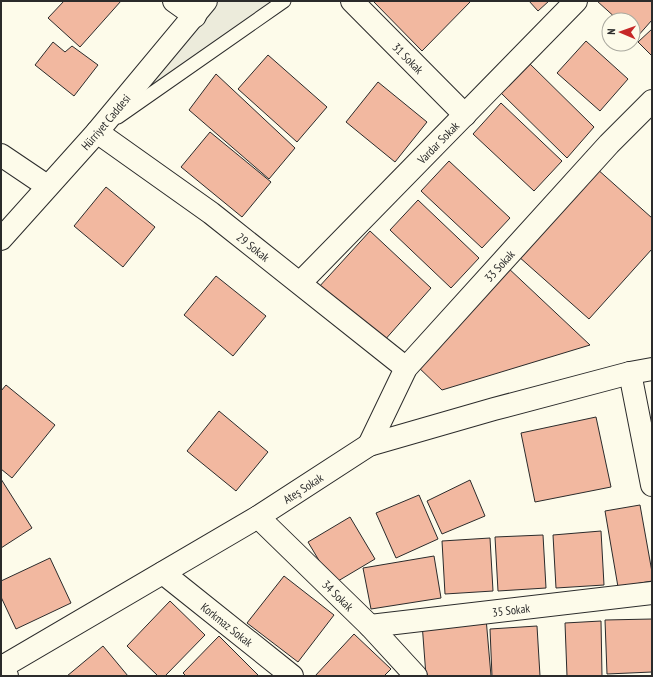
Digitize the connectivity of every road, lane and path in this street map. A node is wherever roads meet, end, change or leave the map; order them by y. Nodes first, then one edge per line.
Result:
1 (174, 1) edge
2 (284, 1) edge
3 (352, 1) edge
4 (576, 1) edge
5 (200, 8) edge
6 (652, 102) edge
7 (465, 115) junction
8 (97, 132) junction
9 (1, 155) edge
10 (47, 186) junction
11 (1, 239) edge
12 (300, 284) junction
13 (406, 368) junction
14 (652, 369) edge
15 (630, 373) junction
16 (369, 445) junction
17 (652, 485) edge
18 (258, 517) junction
19 (163, 573) junction
20 (652, 592) edge
21 (370, 626) junction
22 (4, 669) edge
23 (292, 676) edge
24 (416, 676) edge

1 - 5 street
2 - 8 lane
3 - 7 street, 31 Sokak
4 - 7 street, Vardar Sokak
5 - 8 street, Hürriyet Caddesi
6 - 13 street, 33 Sokak
7 - 12 street, Vardar Sokak
8 - 10 street, Hürriyet Caddesi
8 - 12 street, 29 Sokak
9 - 10 street
10 - 11 street, Hürriyet Caddesi
12 - 13 street, 29 Sokak
13 - 16 street, 33 Sokak
14 - 15 street, Ateş Sokak
15 - 16 street, Ateş Sokak
15 - 17 street
16 - 18 street, Ateş Sokak
18 - 19 street, Ateş Sokak
18 - 21 street, 34 Sokak
19 - 22 street, Ateş Sokak
19 - 23 street, Korkmaz Sokak
20 - 21 street, 35 Sokak
21 - 24 street, 34 Sokak

